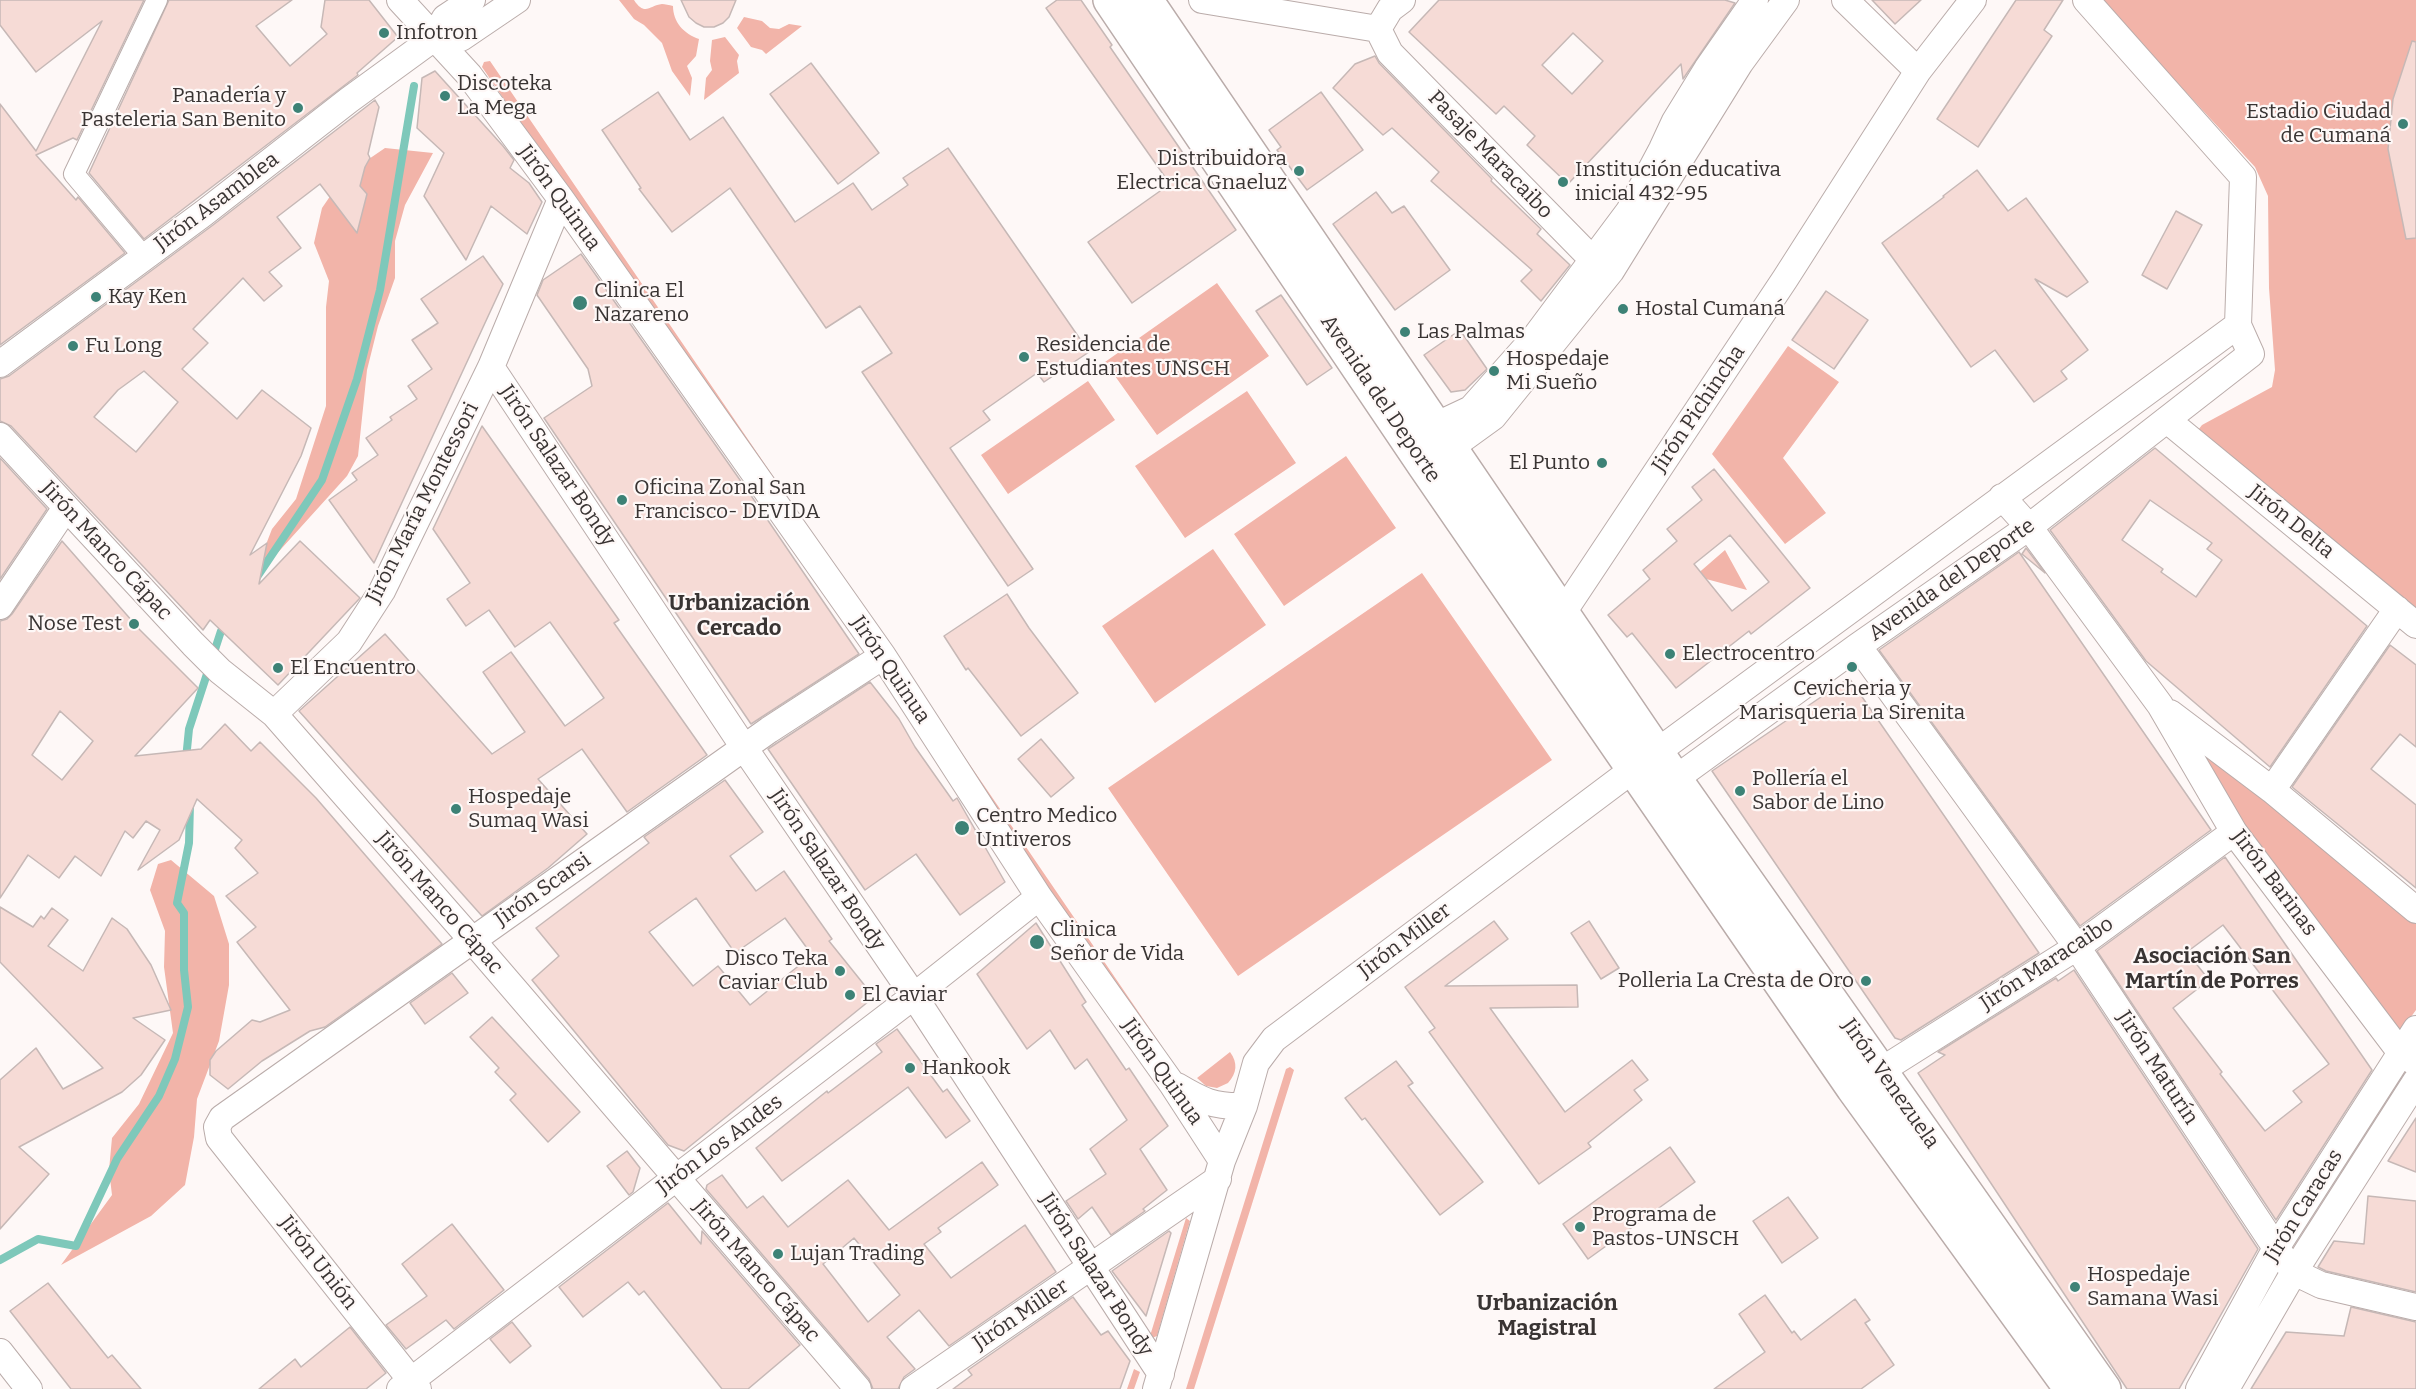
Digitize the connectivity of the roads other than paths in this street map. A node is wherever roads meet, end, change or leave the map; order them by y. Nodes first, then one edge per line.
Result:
1 (157, 0) edge
2 (400, 0) edge
3 (472, 0) edge
4 (517, 0) edge
5 (1110, 0) edge
6 (1146, 0) edge
7 (1202, 0) edge
8 (1402, 0) edge
9 (1755, 0) edge
10 (1786, 0) edge
11 (1845, 0) edge
12 (1973, 0) edge
13 (2086, 0) edge
14 (1378, 29) junction
15 (434, 39) junction
16 (1918, 71) junction
17 (561, 199) junction
18 (144, 257) junction
19 (1601, 265) junction
20 (2238, 325) junction
21 (0, 364) edge
22 (491, 367) junction
23 (2167, 420) junction
24 (0, 436) edge
25 (1444, 436) junction
26 (1418, 455) junction
27 (2002, 497) junction
28 (65, 509) junction
29 (2029, 527) junction
30 (0, 606) edge
31 (2406, 617) edge
32 (1554, 626) junction
33 (1858, 646) junction
34 (883, 656) junction
35 (2160, 705) junction
36 (274, 714) junction
37 (744, 749) junction
38 (1646, 760) junction
39 (1665, 788) junction
40 (2272, 790) junction
41 (2234, 832) junction
42 (1039, 897) junction
43 (2416, 910) edge
44 (472, 940) junction
45 (2077, 947) junction
46 (914, 996) junction
47 (2416, 1029) edge
48 (2409, 1058) edge
49 (1867, 1079) junction
50 (2416, 1081) edge
51 (1172, 1084) junction
52 (1244, 1106) junction
53 (218, 1137) joint
54 (1220, 1170) junction
55 (676, 1178) junction
56 (2276, 1248) junction
57 (1091, 1267) junction
58 (2294, 1272) junction
59 (2416, 1306) edge
60 (0, 1352) edge
61 (1159, 1382) edge
62 (409, 1386) edge
63 (29, 1389) edge
64 (858, 1389) edge
65 (913, 1389) edge
66 (2071, 1389) edge
67 (2104, 1389) edge
68 (2199, 1389) edge
69 (2226, 1389) edge

1 - 18 street
2 - 15 street, Jirón Quinua
3 - 15 street
4 - 15 street
5 - 26 street, Avenida del Deporte
6 - 25 street, Avenida del Deporte
7 - 14 street
8 - 14 street
9 - 19 street
10 - 19 street
11 - 16 street
12 - 16 street, Jirón Pichincha
13 - 20 street
14 - 19 street, Pasaje Maracaibo
15 - 17 street, Jirón Quinua
15 - 18 street, Jirón Asamblea
16 - 32 street, Jirón Pichincha
17 - 22 street, Jirón María Montessori
17 - 34 street, Jirón Quinua
18 - 21 street, Jirón Asamblea
19 - 25 street
20 - 23 street, Avenida del Deporte
20 - 27 street, Avenida del Deporte
22 - 36 street, Jirón María Montessori
22 - 37 street, Jirón Salazar Bondy
23 - 29 street, Avenida del Deporte
23 - 31 street, Jirón Delta
24 - 28 street, Jirón Manco Cápac
25 - 26 street
25 - 32 street, Avenida del Deporte
26 - 32 street, Avenida del Deporte
27 - 29 street, Jirón Barinas
27 - 38 street, Avenida del Deporte
28 - 30 street
28 - 36 street, Jirón Manco Cápac
29 - 33 street, Avenida del Deporte
29 - 35 street, Jirón Barinas
31 - 40 street
32 - 38 street, Avenida del Deporte
33 - 39 street, Avenida del Deporte
33 - 45 street, Jirón Maturín
34 - 37 street, Jirón Scarsi
34 - 42 street, Jirón Quinua
35 - 40 street, Jirón Barinas
35 - 41 street, Jirón Barinas
36 - 44 street, Jirón Manco Cápac
37 - 44 street, Jirón Scarsi
37 - 46 street, Jirón Salazar Bondy
38 - 39 street, Avenida del Deporte
38 - 52 street, Jirón Miller
39 - 49 street, Jirón Venezuela
40 - 43 street, Jirón Barinas
41 - 45 street, Jirón Maracaibo
41 - 48 street, Jirón Barinas
42 - 46 street, Jirón Los Andes
42 - 51 street, Jirón Quinua
44 - 53 street, Jirón Scarsi
44 - 55 street, Jirón Manco Cápac
45 - 49 street, Jirón Maracaibo
45 - 56 street, Jirón Maturín
46 - 55 street, Jirón Los Andes
46 - 57 street, Jirón Salazar Bondy
47 - 48 street, Jirón Caracas
48 - 56 street, Jirón Caracas
49 - 66 street, Jirón Venezuela
49 - 67 street, Jirón Venezuela
50 - 58 street, Jirón Caracas
51 - 52 street
51 - 54 street, Jirón Quinua
52 - 54 street, Jirón Miller
53 - 62 street, Jirón Unión
54 - 57 street, Jirón Miller
54 - 61 street
55 - 62 street, Jirón Los Andes
55 - 64 street, Jirón Manco Cápac
56 - 58 street, Jirón Maturín
56 - 68 street, Jirón Caracas
57 - 61 street, Jirón Salazar Bondy
57 - 65 street, Jirón Miller
58 - 59 street, Jirón Maturín
58 - 69 street, Jirón Caracas
60 - 63 street

